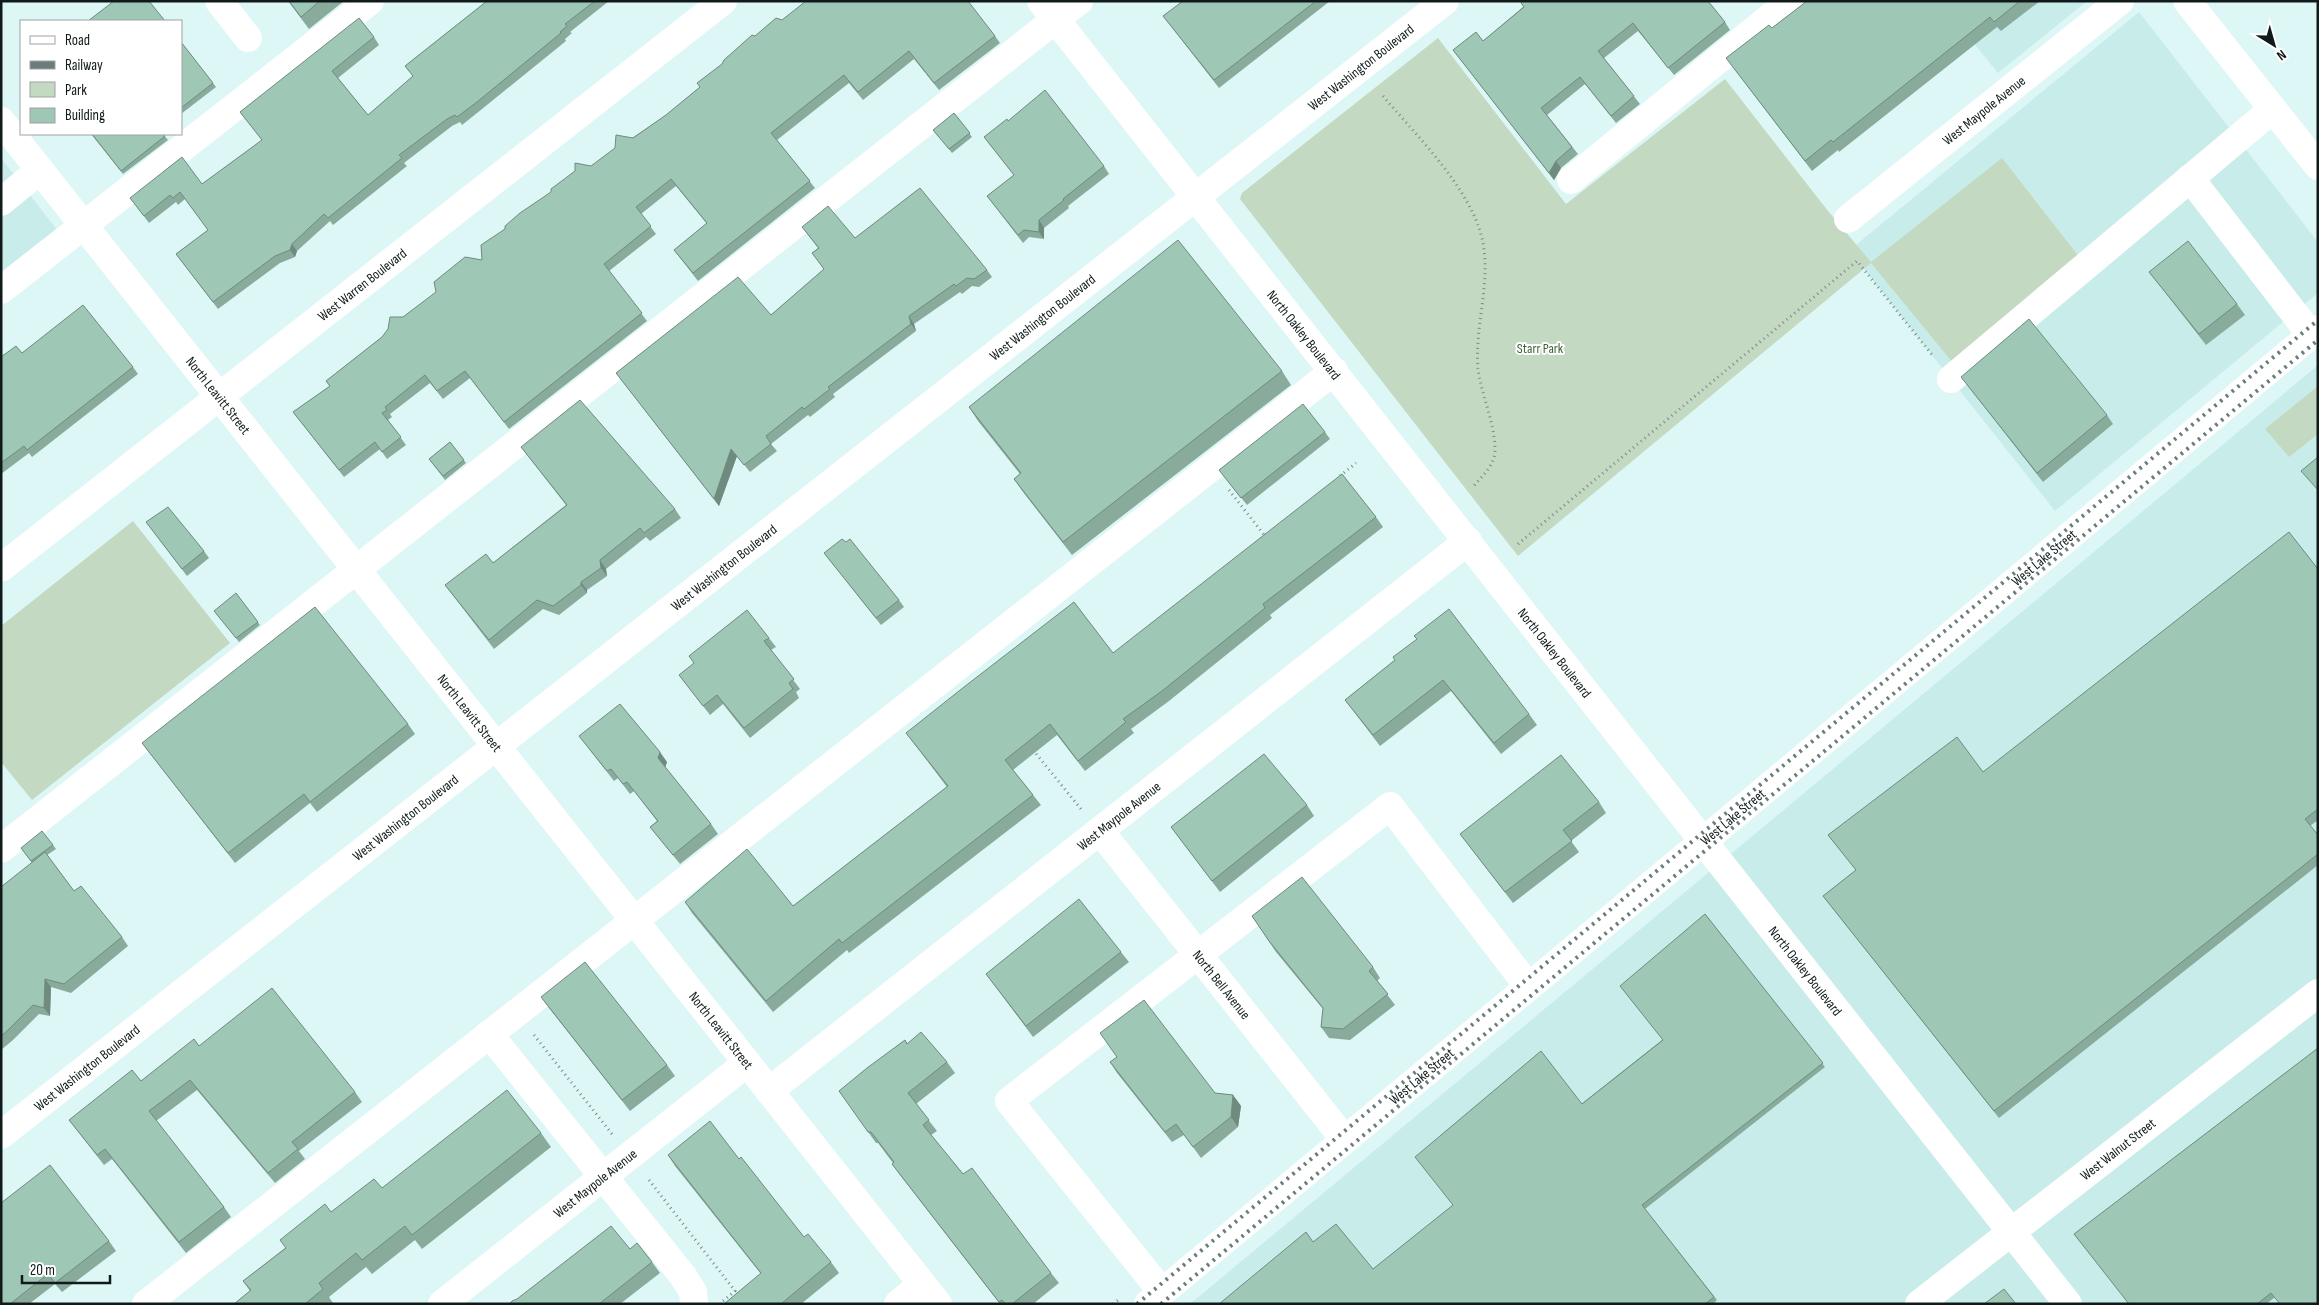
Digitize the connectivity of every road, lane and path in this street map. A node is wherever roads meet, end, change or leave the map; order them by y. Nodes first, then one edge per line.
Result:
1 (218, 1) edge
2 (370, 1) edge
3 (723, 1) edge
4 (1079, 1) edge
5 (1445, 1) edge
6 (1790, 1) edge
7 (2120, 1) edge
8 (2187, 1) edge
9 (1049, 10) edge
10 (248, 38) dead end
11 (1383, 96) dead end
12 (2272, 109) junction
13 (1, 121) edge
14 (2318, 166) edge
15 (40, 170) junction
16 (2190, 178) junction
17 (1571, 180) dead end
18 (1196, 197) junction
19 (1, 202) edge
20 (1848, 219) dead end
21 (84, 226) junction
22 (1, 290) edge
23 (2314, 332) edge
24 (1334, 371) junction
25 (1951, 379) joint
26 (219, 397) junction
27 (1356, 463) dead end
28 (1211, 468) junction
29 (1333, 482) edge
30 (1472, 488) dead end
31 (1272, 530) edge
32 (1265, 536) junction
33 (1468, 541) junction
34 (1257, 542) edge
35 (1518, 544) dead end
36 (1, 568) edge
37 (356, 569) junction
38 (496, 746) junction
39 (1031, 748) edge
40 (1100, 831) junction
41 (1703, 841) junction
42 (1, 849) edge
43 (634, 921) junction
44 (1198, 954) junction
45 (1528, 986) junction
46 (2318, 993) edge
47 (517, 1013) junction
48 (489, 1034) junction
49 (747, 1063) junction
50 (769, 1091) junction
51 (1, 1135) edge
52 (614, 1136) dead end
53 (1344, 1140) junction
54 (602, 1177) junction
55 (2010, 1231) junction
56 (930, 1294) edge
57 (1155, 1298) edge
58 (146, 1304) edge
59 (442, 1304) edge
60 (694, 1304) edge
61 (898, 1304) edge
62 (1919, 1304) edge
63 (2068, 1304) edge

1 - 10 street
2 - 21 street
3 - 26 street, West Warren Boulevard
4 - 9 street
5 - 18 street, West Washington Boulevard
6 - 17 street
7 - 20 street, West Maypole Avenue
8 - 12 street
9 - 18 street, North Oakley Boulevard
9 - 37 street
11 - 30 path
12 - 14 street
12 - 16 street
13 - 15 street, North Leavitt Street
15 - 19 street
15 - 21 street, North Leavitt Street
16 - 23 street
16 - 25 street
18 - 24 street, North Oakley Boulevard
18 - 38 street, West Washington Boulevard
21 - 22 street
21 - 26 street, North Leavitt Street
23 - 41 street, West Lake Street
24 - 28 street
24 - 33 street, North Oakley Boulevard
25 - 35 path
26 - 36 street, West Warren Boulevard
26 - 37 street, North Leavitt Street
27 - 29 path
28 - 32 path
28 - 43 street
31 - 32 path
32 - 34 path
33 - 40 street, West Maypole Avenue
33 - 41 street, North Oakley Boulevard
37 - 38 street, North Leavitt Street
37 - 42 street
38 - 43 street, North Leavitt Street
38 - 51 street, West Washington Boulevard
39 - 40 path
40 - 44 street, North Bell Avenue
40 - 50 street, West Maypole Avenue
41 - 45 street, West Lake Street
41 - 55 street, North Oakley Boulevard
43 - 47 street
43 - 49 street, North Leavitt Street
44 - 45 street
44 - 53 street, North Bell Avenue
44 - 57 street
45 - 53 street, West Lake Street
46 - 55 street, West Walnut Street
47 - 48 street
47 - 52 path
48 - 54 street
48 - 58 street
49 - 50 street, North Leavitt Street
49 - 54 street, West Maypole Avenue
50 - 56 street, North Leavitt Street
53 - 57 street, West Lake Street
54 - 59 street, West Maypole Avenue
54 - 60 street
55 - 62 street, West Walnut Street
55 - 63 street, North Oakley Boulevard
56 - 61 street

